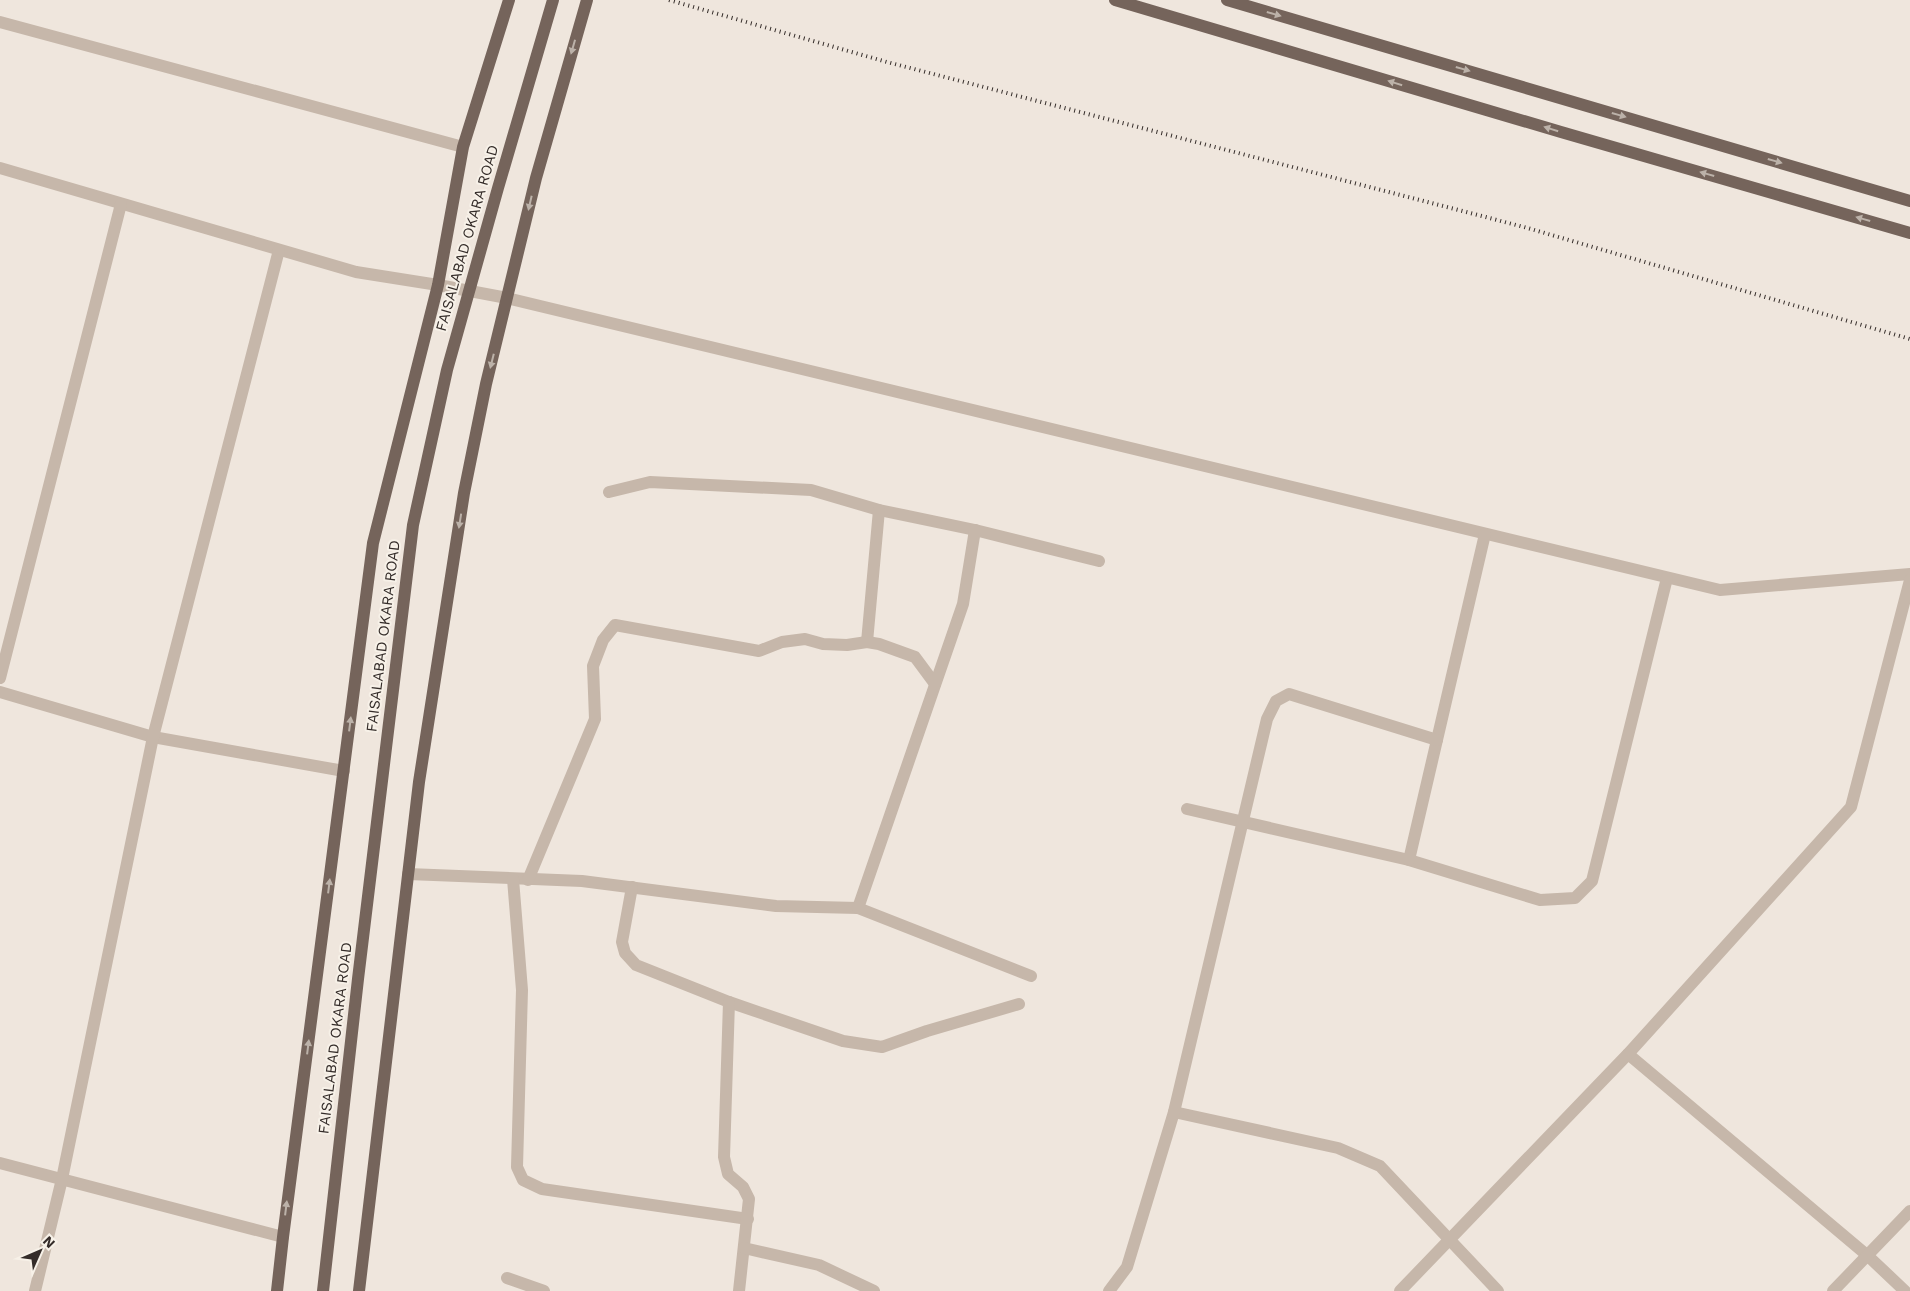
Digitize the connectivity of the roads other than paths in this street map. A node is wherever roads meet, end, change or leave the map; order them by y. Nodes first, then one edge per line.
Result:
1 (509, 0) edge
2 (553, 0) edge
3 (587, 0) edge
4 (1115, 0) edge
5 (1227, 0) edge
6 (0, 22) edge
7 (463, 147) junction
8 (0, 168) edge
9 (1910, 201) edge
10 (122, 204) junction
11 (1910, 233) edge
12 (279, 250) junction
13 (438, 285) junction
14 (507, 298) junction
15 (609, 492) dead end
16 (879, 510) junction
17 (975, 530) junction
18 (1485, 534) junction
19 (1099, 561) dead end
20 (1910, 574) edge
21 (1667, 578) junction
22 (1910, 580) edge
23 (867, 642) junction
24 (0, 678) edge
25 (934, 684) junction
26 (0, 692) edge
27 (153, 737) junction
28 (1437, 740) junction
29 (344, 771) junction
30 (1187, 810) dead end
31 (1242, 822) junction
32 (1409, 860) junction
33 (408, 874) junction
34 (513, 879) junction
35 (528, 880) junction
36 (632, 887) junction
37 (858, 908) junction
38 (1032, 976) dead end
39 (729, 1002) junction
40 (1019, 1004) dead end
41 (1628, 1054) junction
42 (1174, 1112) junction
43 (0, 1163) edge
44 (62, 1180) junction
45 (1910, 1211) edge
46 (748, 1219) junction
47 (283, 1237) junction
48 (1449, 1240) junction
49 (744, 1248) junction
50 (1868, 1256) junction
51 (507, 1278) dead end
52 (35, 1291) edge
53 (277, 1291) edge
54 (323, 1291) edge
55 (359, 1291) edge
56 (544, 1291) edge
57 (739, 1291) edge
58 (874, 1291) edge
59 (1108, 1291) edge
60 (1400, 1291) edge
61 (1498, 1291) edge
62 (1833, 1291) edge
63 (1905, 1291) edge

1 - 7 main road
2 - 54 main road, FAISALABAD OKARA ROAD, bridge
3 -> 14 main road
11 -> 4 main road
5 -> 9 main road
6 - 7 street
7 - 13 main road
8 - 10 street
10 - 12 street
10 - 24 street
12 - 13 street
12 - 27 street
13 - 14 street
29 -> 13 main road
14 - 18 street
14 -> 33 main road
15 - 16 street
16 - 17 street
16 - 23 street
17 - 19 street
17 - 25 street
18 - 21 street
18 - 28 street
20 - 21 street
21 - 32 street
22 - 41 street
23 - 25 street
23 - 35 street
25 - 37 street
26 - 27 street
27 - 29 street
27 - 44 street
28 - 31 street
28 - 32 street
47 -> 29 main road
30 - 31 street
31 - 32 street
31 - 42 street
33 - 34 street
33 - 55 main road
34 - 35 street
34 - 46 street
35 - 36 street
36 - 37 street
36 - 39 street
37 - 38 street
39 - 40 street
39 - 46 street
41 - 48 street
41 - 50 street
42 - 48 street
42 - 59 street
43 - 44 street
44 - 47 street
44 - 52 street
45 - 50 street
46 - 49 street
47 - 53 main road
48 - 60 street
48 - 61 street
49 - 57 street
49 - 58 street
50 - 62 street
50 - 63 street
51 - 56 street

